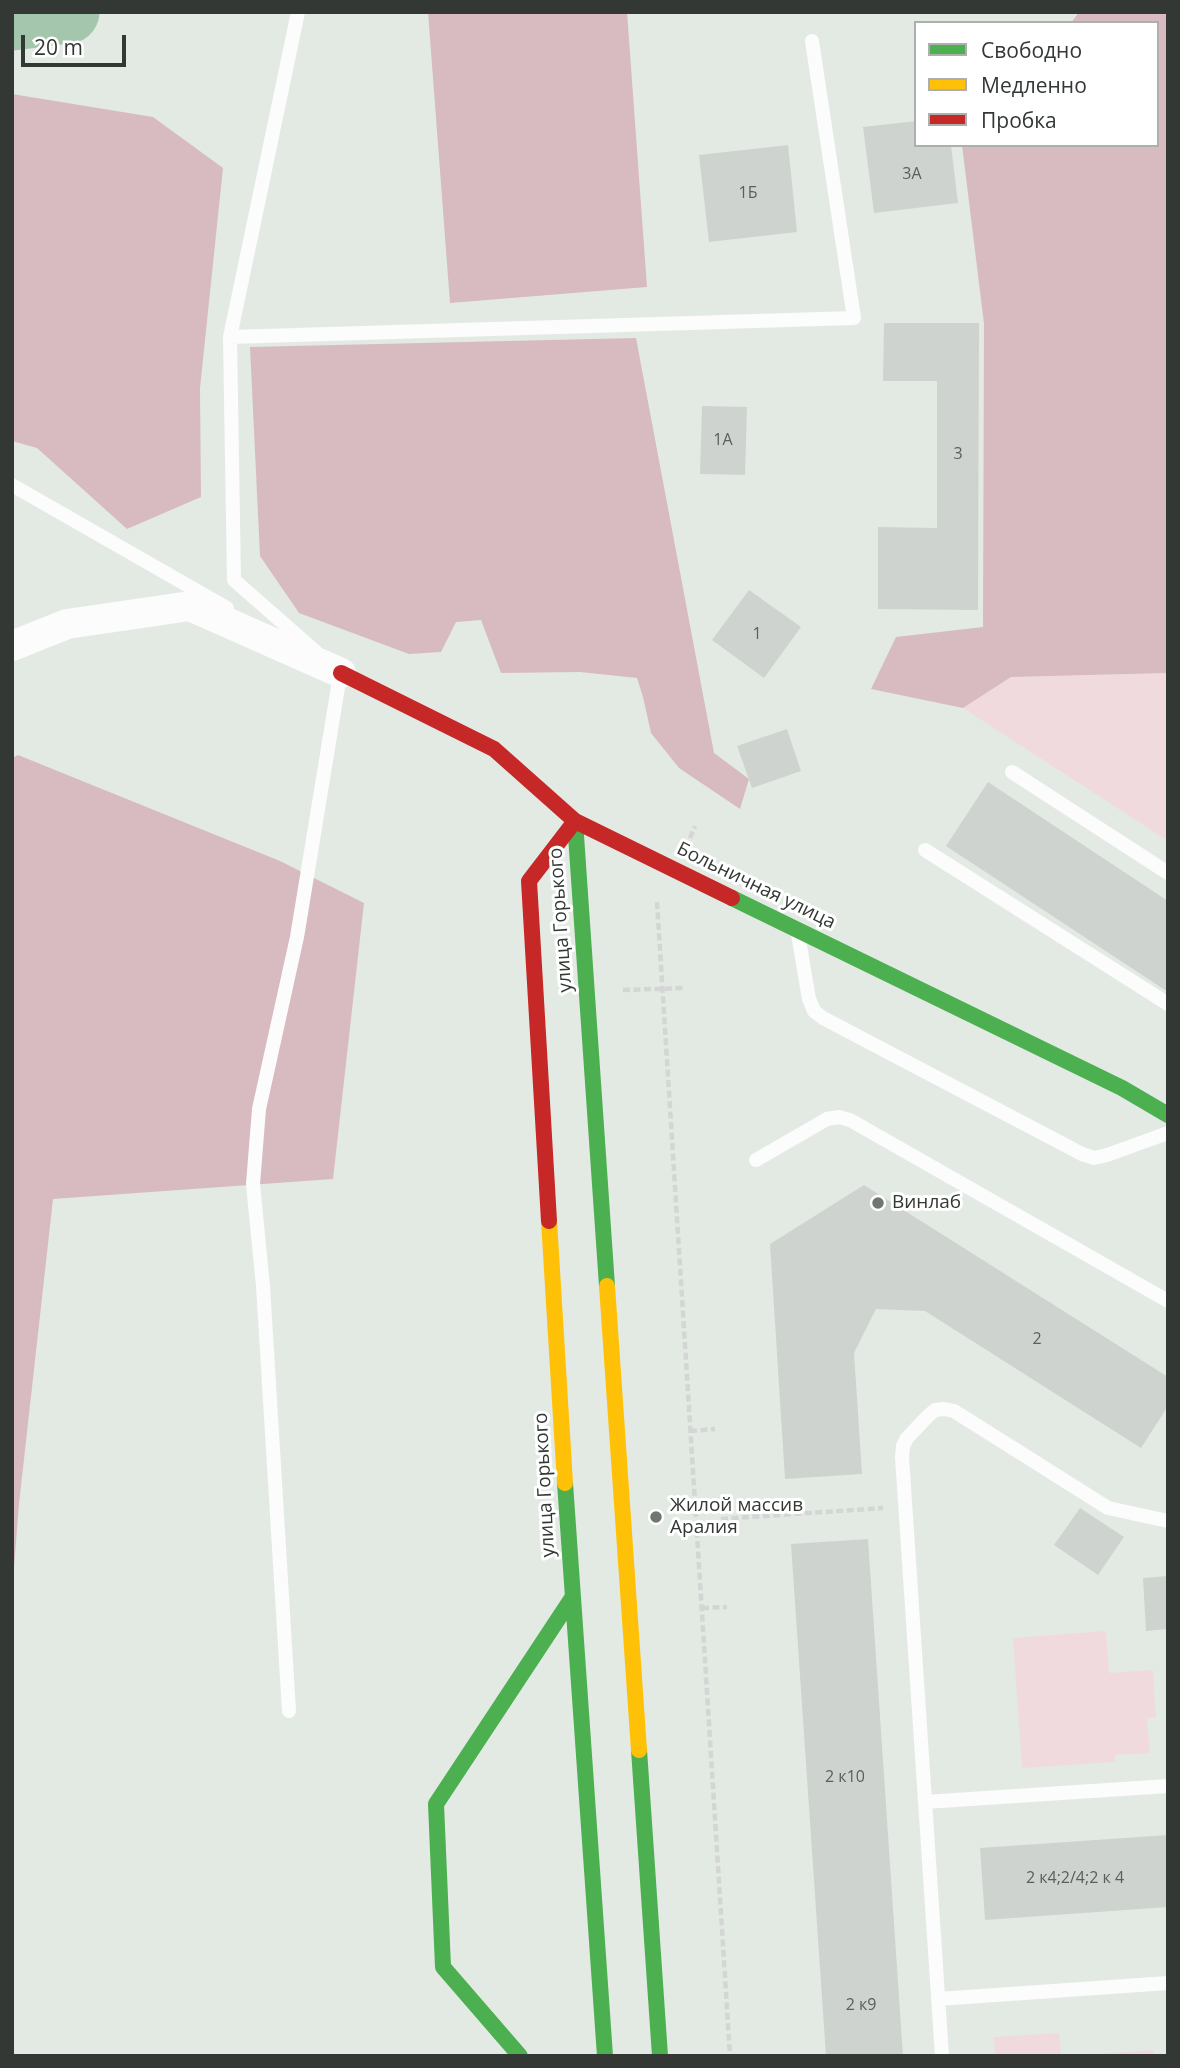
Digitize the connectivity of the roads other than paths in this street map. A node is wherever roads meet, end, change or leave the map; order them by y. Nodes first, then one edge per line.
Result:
1 (298, 12) edge
2 (812, 41) dead end
3 (230, 337) junction
4 (12, 485) edge
5 (12, 646) edge
6 (341, 673) junction
7 (1012, 772) dead end
8 (575, 821) junction
9 (925, 850) dead end
10 (1168, 873) edge
11 (797, 930) junction
12 (1168, 1004) edge
13 (1168, 1115) edge
14 (1168, 1133) edge
15 (755, 1160) dead end
16 (1168, 1301) edge
17 (1168, 1521) edge
18 (572, 1598) junction
19 (289, 1712) dead end
20 (1168, 1786) edge
21 (925, 1802) junction
22 (1168, 1983) edge
23 (938, 1999) junction
24 (520, 2056) edge
25 (605, 2056) edge
26 (660, 2056) edge
27 (942, 2056) edge

1 - 3 lane
2 - 3 lane
3 - 6 lane
4 - 6 lane
5 - 6 street
6 - 8 main road, Больничная улица
6 - 19 lane
7 - 10 lane
8 - 11 main road, Больничная улица
8 - 18 main road, улица Горького
8 - 26 main road, улица Горького
9 - 12 lane
11 - 13 main road, Больничная улица
11 - 14 lane
15 - 16 lane
17 - 21 lane
18 - 24 main road
18 - 25 main road, улица Горького
20 - 21 lane
21 - 23 lane
22 - 23 lane
23 - 27 lane

